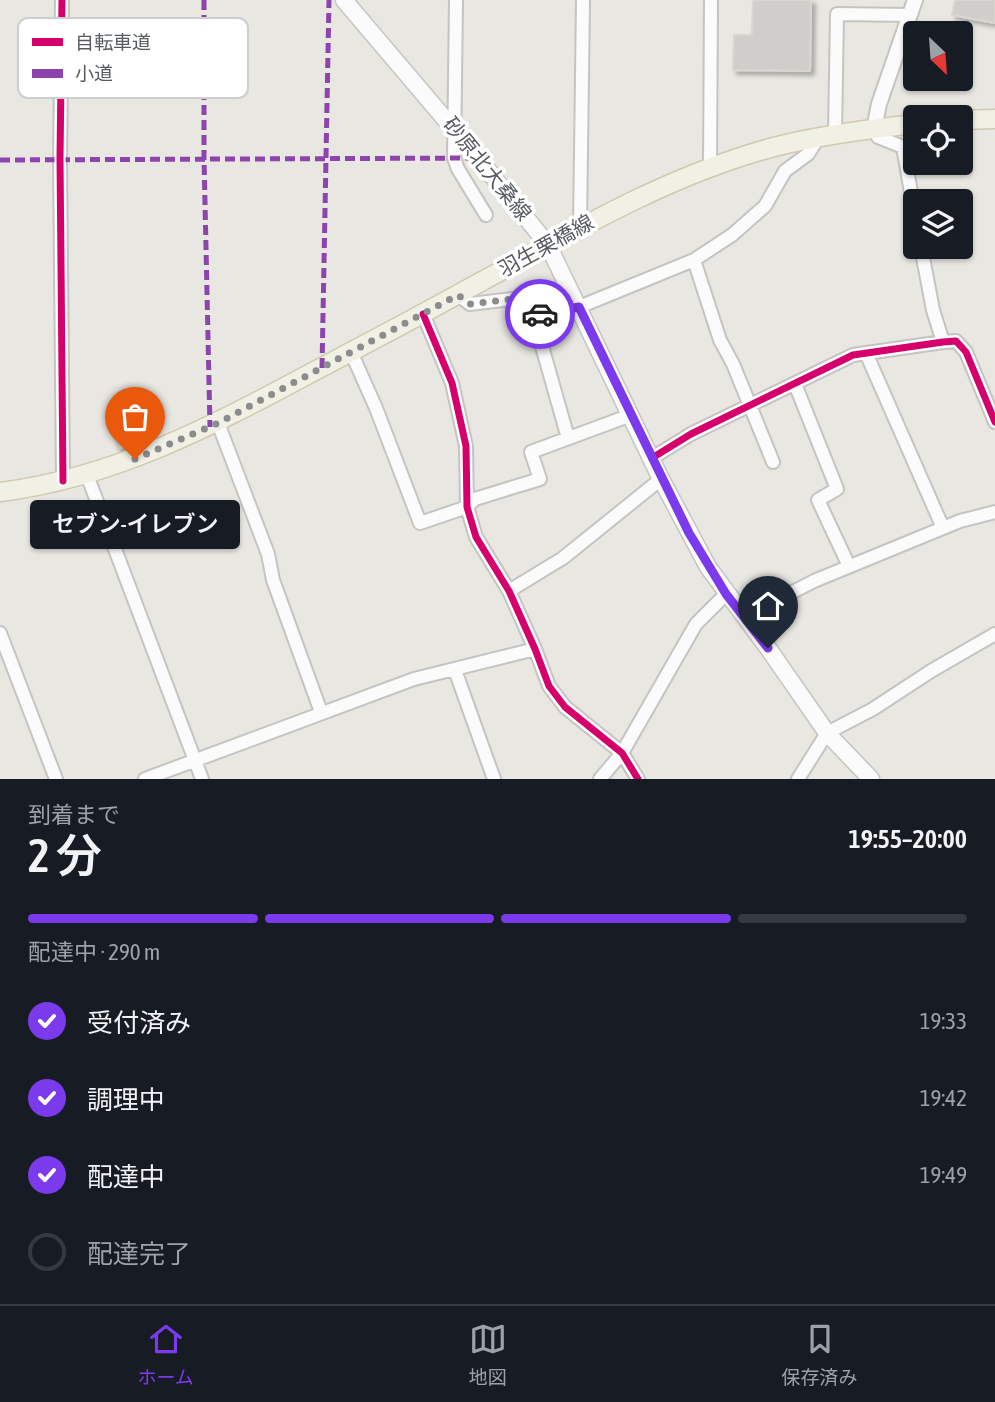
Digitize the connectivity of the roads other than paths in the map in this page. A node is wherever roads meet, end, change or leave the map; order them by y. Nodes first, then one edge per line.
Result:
1 (62, 0) edge
2 (344, 0) edge
3 (456, 0) edge
4 (583, 0) edge
5 (711, 0) edge
6 (915, 0) edge
7 (910, 15) junction
8 (62, 18) edge
9 (61, 98) edge
10 (995, 119) edge
11 (973, 120) edge
12 (903, 125) edge
13 (874, 129) junction
14 (455, 131) junction
15 (827, 136) junction
16 (710, 168) junction
17 (910, 189) edge
18 (486, 215) dead end
19 (580, 227) junction
20 (548, 245) junction
21 (923, 259) edge
22 (694, 260) junction
23 (458, 295) junction
24 (579, 307) junction
25 (423, 314) junction
26 (533, 315) junction
27 (943, 342) junction
28 (351, 352) junction
29 (866, 353) junction
30 (795, 384) junction
31 (749, 405) junction
32 (631, 415) junction
33 (995, 422) edge
34 (218, 423) junction
35 (568, 438) junction
36 (652, 458) junction
37 (773, 462) dead end
38 (87, 475) junction
39 (661, 479) junction
40 (63, 481) junction
41 (0, 492) edge
42 (467, 506) junction
43 (995, 512) edge
44 (943, 528) junction
45 (849, 566) junction
46 (509, 591) junction
47 (726, 594) junction
48 (744, 617) junction
49 (0, 633) edge
50 (995, 634) edge
51 (535, 649) junction
52 (455, 670) junction
53 (321, 712) junction
54 (827, 733) junction
55 (622, 753) junction
56 (195, 760) junction
57 (56, 779) edge
58 (145, 779) edge
59 (202, 779) edge
60 (494, 779) edge
61 (600, 779) edge
62 (638, 779) edge
63 (798, 779) edge
64 (871, 779) edge

1 - 8 street
2 - 14 main road, 砂原北大桑線
3 - 14 street
4 - 19 street
5 - 16 street
6 - 7 street
7 - 13 street
7 - 15 street
9 - 40 street
10 - 11 main road
12 - 13 main road, 羽生栗橋線
13 - 15 main road, 羽生栗橋線
13 - 17 street
14 - 18 street
14 - 20 main road, 砂原北大桑線
15 - 16 main road, 羽生栗橋線
15 - 22 street
16 - 19 main road, 羽生栗橋線
19 - 20 main road, 羽生栗橋線
20 - 23 main road, 羽生栗橋線
20 - 24 main road, 砂原北大桑線
21 - 27 street
22 - 24 street
22 - 31 street
23 - 25 main road, 羽生栗橋線
23 - 26 street
24 - 26 street
24 - 32 main road, 砂原北大桑線
25 - 28 main road, 羽生栗橋線
25 - 42 street
26 - 35 street
27 - 29 street
27 - 33 street
28 - 34 main road, 羽生栗橋線
28 - 42 street
29 - 30 street
29 - 44 street
30 - 31 street
30 - 45 street
31 - 36 street
31 - 37 street
32 - 35 street
32 - 36 main road, 砂原北大桑線
34 - 38 main road, 羽生栗橋線
34 - 53 street
35 - 42 street
36 - 39 main road, 砂原北大桑線
38 - 40 main road, 羽生栗橋線
38 - 56 street
39 - 46 street
39 - 47 main road, 砂原北大桑線
40 - 41 main road, 羽生栗橋線
42 - 46 street
43 - 44 street
44 - 45 street
45 - 48 street
46 - 51 street
47 - 48 main road, 砂原北大桑線
47 - 55 street
48 - 54 main road, 砂原北大桑線
49 - 57 street
50 - 54 street
51 - 52 street
51 - 55 street
52 - 53 street
52 - 60 street
53 - 56 street
54 - 63 street
54 - 64 main road, 砂原北大桑線
55 - 61 street
55 - 62 street
56 - 58 street
56 - 59 street

